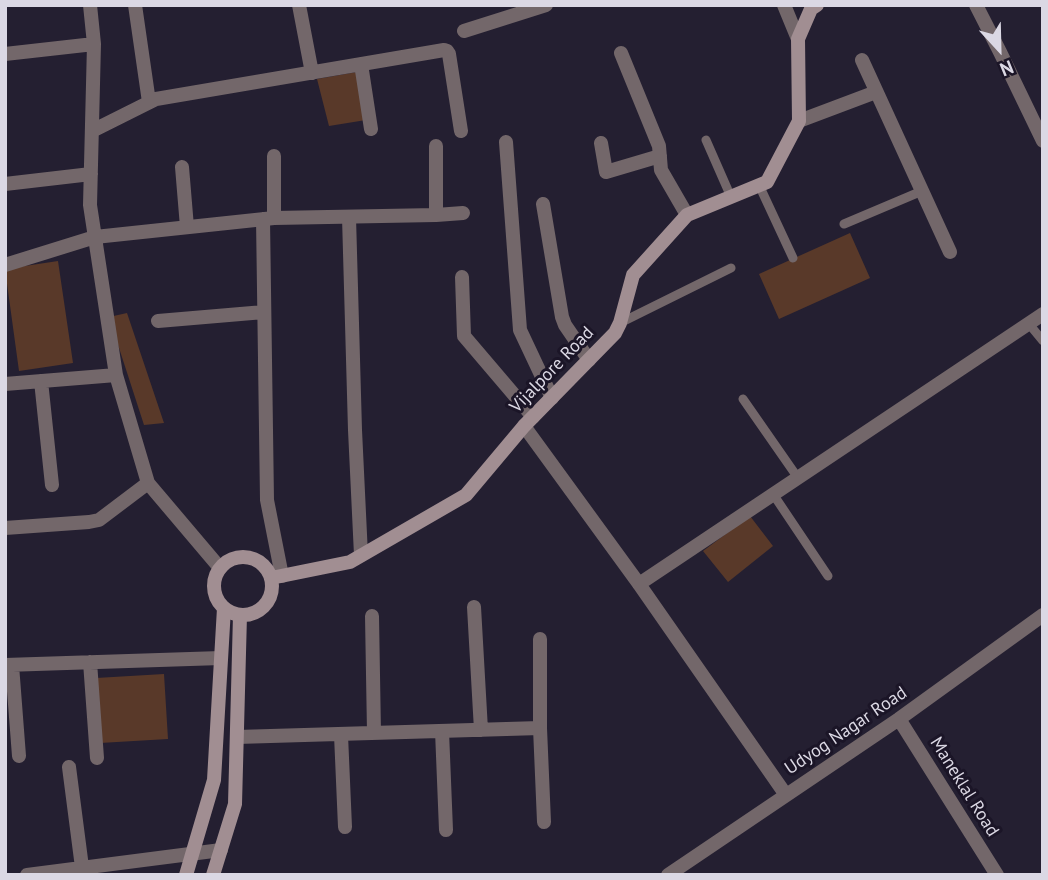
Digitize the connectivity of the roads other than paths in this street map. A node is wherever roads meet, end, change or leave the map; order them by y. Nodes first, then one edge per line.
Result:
1 (90, 5) edge
2 (135, 5) edge
3 (299, 5) edge
4 (546, 5) edge
5 (784, 5) edge
6 (817, 5) edge
7 (976, 5) edge
8 (464, 31) dead end
9 (798, 39) junction
10 (94, 44) junction
11 (621, 53) dead end
12 (5, 54) edge
13 (862, 60) dead end
14 (361, 64) junction
15 (312, 73) junction
16 (876, 92) junction
17 (149, 102) junction
18 (799, 121) junction
19 (371, 129) dead end
20 (92, 131) junction
21 (461, 131) dead end
22 (706, 140) dead end
23 (1043, 141) edge
24 (506, 142) dead end
25 (601, 143) dead end
26 (436, 146) dead end
27 (274, 156) dead end
28 (660, 156) junction
29 (182, 167) dead end
30 (91, 174) junction
31 (5, 184) edge
32 (759, 185) junction
33 (922, 191) junction
34 (731, 197) junction
35 (543, 204) dead end
36 (463, 214) dead end
37 (436, 215) junction
38 (687, 215) junction
39 (349, 217) junction
40 (268, 218) junction
41 (844, 225) dead end
42 (187, 227) junction
43 (95, 237) junction
44 (950, 252) dead end
45 (793, 258) dead end
46 (5, 265) edge
47 (732, 268) dead end
48 (462, 277) dead end
49 (264, 312) junction
50 (1043, 314) edge
51 (158, 321) dead end
52 (620, 323) junction
53 (1029, 324) junction
54 (1043, 341) edge
55 (589, 360) junction
56 (116, 375) junction
57 (41, 381) junction
58 (5, 384) edge
59 (552, 398) junction
60 (743, 399) dead end
61 (528, 422) junction
62 (798, 478) junction
63 (148, 483) junction
64 (52, 485) dead end
65 (773, 495) junction
66 (5, 528) edge
67 (361, 555) junction
68 (220, 568) junction
69 (828, 576) dead end
70 (277, 577) junction
71 (639, 584) junction
72 (474, 607) dead end
73 (224, 608) junction
74 (240, 615) junction
75 (1043, 615) edge
76 (372, 616) dead end
77 (540, 639) dead end
78 (221, 658) junction
79 (90, 662) junction
80 (9, 665) edge
81 (899, 719) junction
82 (540, 728) junction
83 (481, 730) junction
84 (442, 731) junction
85 (374, 733) junction
86 (341, 735) junction
87 (237, 737) junction
88 (19, 756) dead end
89 (97, 758) dead end
90 (69, 767) dead end
91 (786, 795) junction
92 (544, 822) dead end
93 (345, 827) dead end
94 (446, 830) dead end
95 (220, 850) junction
96 (192, 854) junction
97 (83, 871) edge
98 (27, 875) edge
99 (186, 875) edge
100 (213, 875) edge
101 (668, 875) edge
102 (997, 875) edge

1 - 10 street
2 - 17 street
3 - 15 street
4 - 8 street
5 - 9 street
6 - 9 main road, Vijalpore Road
7 - 23 street
9 - 18 main road, Vijalpore Road
10 - 12 street
10 - 20 street
11 - 28 street
13 - 16 street
14 - 15 street
14 - 19 street
14 - 21 street
15 - 17 street
16 - 18 street
16 - 33 street
17 - 20 street
18 - 32 main road, Vijalpore Road
20 - 30 street
22 - 34 lane
24 - 59 street
25 - 28 street
26 - 37 street
27 - 40 street
28 - 38 street
29 - 42 street
30 - 31 street
30 - 43 street
32 - 34 main road, Vijalpore Road
32 - 45 lane
33 - 41 lane
33 - 44 street
34 - 38 main road, Vijalpore Road
35 - 55 street
36 - 37 street
37 - 39 street
38 - 52 main road, Vijalpore Road
39 - 40 street
39 - 67 street
40 - 42 street
40 - 49 street
42 - 43 street
43 - 46 street
43 - 56 street
47 - 52 lane
48 - 61 street
49 - 51 street
49 - 70 street
50 - 53 street
52 - 55 main road, Vijalpore Road
53 - 54 lane
53 - 62 street
55 - 59 main road, Vijalpore Road
56 - 57 street
56 - 63 street
57 - 58 street
57 - 64 street
59 - 61 main road, Vijalpore Road
60 - 62 lane
61 - 67 main road, Vijalpore Road
61 - 71 street
62 - 65 street
63 - 66 street
63 - 68 street
65 - 69 lane
65 - 71 street
67 - 70 main road, Vijalpore Road
68 - 70 main road
68 - 73 main road
70 - 74 main road
71 - 91 street
72 - 83 street
73 - 74 main road
73 - 78 main road
74 - 87 main road
75 - 81 street, Udyog Nagar Road
76 - 85 street
77 - 82 street
78 - 79 street
78 - 96 main road
79 - 80 street
79 - 89 street
80 - 88 street
81 - 91 street, Udyog Nagar Road
81 - 102 street, Maneklal Road
82 - 83 street
82 - 92 street
83 - 84 street
84 - 85 street
84 - 94 street
85 - 86 street
86 - 87 street
86 - 93 street
87 - 95 main road
90 - 97 street
91 - 101 street, Udyog Nagar Road
95 - 96 street
95 - 100 main road
96 - 97 street
96 - 99 main road
97 - 98 street

